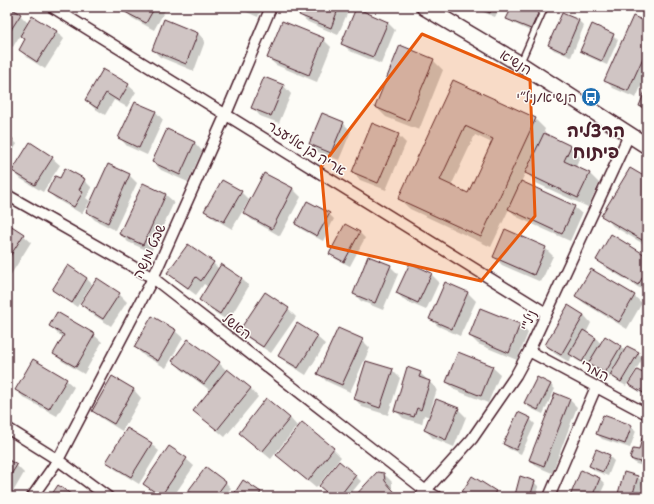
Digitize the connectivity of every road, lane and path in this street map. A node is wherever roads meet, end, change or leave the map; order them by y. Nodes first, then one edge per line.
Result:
1 (52, 7) edge
2 (270, 7) edge
3 (424, 7) edge
4 (545, 7) edge
5 (520, 64) junction
6 (226, 114) junction
7 (629, 135) junction
8 (647, 146) edge
9 (7, 195) edge
10 (153, 278) junction
11 (546, 313) junction
12 (529, 351) junction
13 (596, 387) junction
14 (647, 414) edge
15 (7, 428) edge
16 (58, 460) junction
17 (423, 494) edge
18 (32, 497) edge
19 (108, 497) edge
20 (437, 497) edge
21 (549, 497) edge

1 - 6 street, אריה בן אליעזר
2 - 6 street, שבט מנשה
3 - 5 street, הנשיא
4 - 5 lane
5 - 7 street, הנשיא
6 - 10 street, שבט מנשה
6 - 11 street, אריה בן אליעזר
7 - 8 street, הנשיא
7 - 11 street, ניל"י
9 - 10 street, האשל
10 - 16 street, שבט מנשה
10 - 17 street, האשל
11 - 12 street, ניל"י
12 - 13 street, המרי
12 - 17 street, ניל"י
13 - 14 street, המרי
13 - 21 street
15 - 16 street
16 - 18 street, שבט מנשה
16 - 19 street
17 - 20 street, האשל

